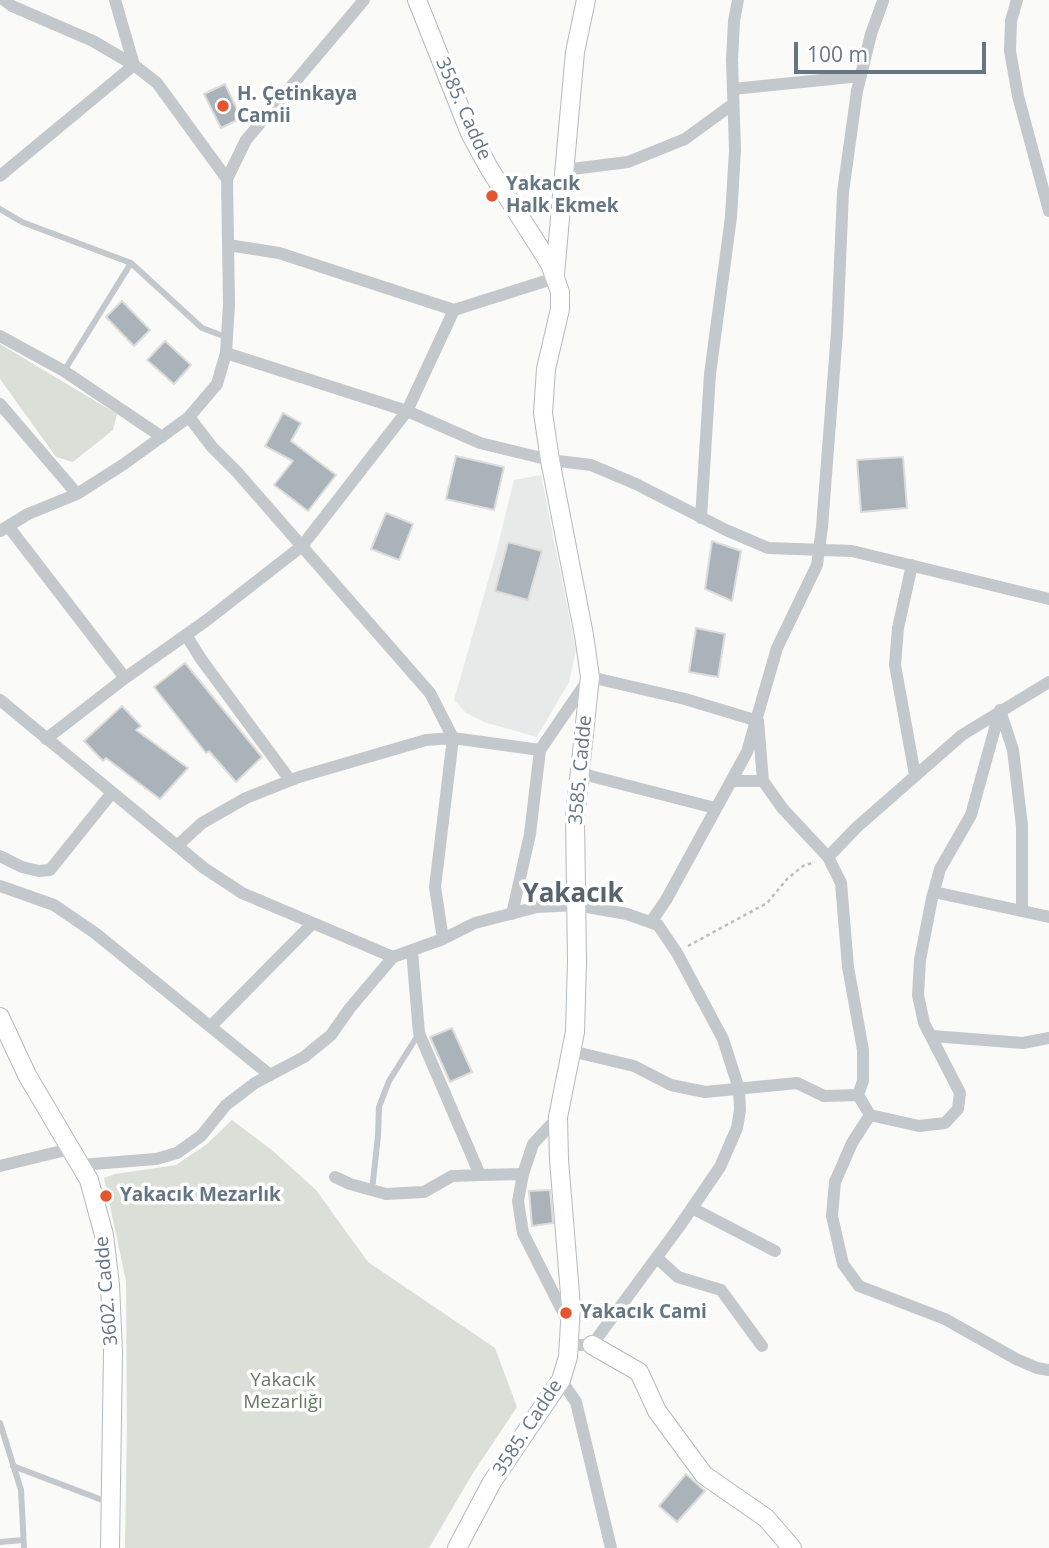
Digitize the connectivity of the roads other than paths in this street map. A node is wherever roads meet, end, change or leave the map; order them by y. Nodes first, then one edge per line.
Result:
1 (4, 0) edge
2 (115, 0) edge
3 (364, 0) edge
4 (417, 0) edge
5 (586, 0) edge
6 (738, 0) edge
7 (884, 0) edge
8 (1017, 0) edge
9 (134, 65) junction
10 (861, 76) junction
11 (733, 89) junction
12 (733, 104) junction
13 (2, 170) edge
14 (564, 170) junction
15 (227, 179) junction
16 (0, 209) edge
17 (1049, 211) edge
18 (228, 245) junction
19 (131, 263) junction
20 (555, 278) junction
21 (454, 310) junction
22 (0, 337) edge
23 (227, 338) junction
24 (226, 353) junction
25 (64, 371) junction
26 (0, 404) edge
27 (407, 411) junction
28 (189, 417) junction
29 (162, 437) junction
30 (550, 460) junction
31 (77, 494) junction
32 (701, 518) junction
33 (4, 529) edge
34 (302, 546) junction
35 (819, 550) junction
36 (912, 565) junction
37 (1049, 599) edge
38 (186, 635) junction
39 (590, 677) junction
40 (125, 678) junction
41 (1049, 682) edge
42 (0, 700) edge
43 (1000, 710) junction
44 (758, 721) junction
45 (46, 738) junction
46 (453, 738) junction
47 (540, 750) junction
48 (579, 773) junction
49 (915, 775) junction
50 (290, 780) junction
51 (731, 781) junction
52 (763, 781) junction
53 (111, 794) junction
54 (715, 808) junction
55 (177, 846) junction
56 (0, 856) edge
57 (828, 857) junction
58 (0, 886) edge
59 (934, 892) junction
60 (576, 905) junction
61 (1022, 911) junction
62 (512, 914) junction
63 (1049, 917) edge
64 (651, 922) junction
65 (312, 924) junction
66 (443, 939) junction
67 (412, 951) junction
68 (393, 957) junction
69 (0, 1017) edge
70 (211, 1026) junction
71 (419, 1033) junction
72 (932, 1036) junction
73 (1049, 1038) edge
74 (571, 1051) junction
75 (270, 1075) junction
76 (739, 1089) junction
77 (858, 1095) junction
78 (870, 1115) junction
79 (558, 1117) junction
80 (70, 1149) junction
81 (80, 1165) junction
82 (0, 1166) edge
83 (523, 1174) junction
84 (480, 1175) junction
85 (335, 1177) dead end
86 (372, 1190) junction
87 (692, 1208) junction
88 (775, 1251) dead end
89 (657, 1258) junction
90 (570, 1337) junction
91 (592, 1345) junction
92 (762, 1346) dead end
93 (1049, 1370) edge
94 (561, 1380) junction
95 (0, 1423) edge
96 (13, 1466) junction
97 (111, 1504) junction
98 (0, 1542) edge
99 (24, 1544) edge
100 (110, 1548) edge
101 (457, 1548) edge
102 (611, 1548) edge
103 (792, 1548) edge

1 - 9 street
2 - 9 street
3 - 15 street
4 - 20 main road, 3585. Cadde
5 - 14 main road
6 - 11 street
7 - 10 street
8 - 17 street
9 - 13 street
9 - 15 street
10 - 11 street
10 - 35 street
11 - 12 street
12 - 14 street
12 - 32 street
14 - 20 main road
15 - 18 street
16 - 19 lane
18 - 21 street
18 - 23 street
19 - 23 lane
19 - 25 lane
20 - 21 street
20 - 30 main road, 3585. Cadde
21 - 27 street
22 - 25 street
23 - 24 street
24 - 27 street
24 - 28 street
25 - 29 street
26 - 31 street
27 - 30 street
27 - 34 street
28 - 29 street
28 - 34 street
29 - 31 street
30 - 32 street
30 - 39 main road, 3585. Cadde
31 - 33 street
32 - 35 street
33 - 40 street
34 - 38 street
34 - 46 street
35 - 36 street
35 - 44 street
36 - 37 street
36 - 49 street
38 - 40 street
38 - 50 street
39 - 44 street
39 - 47 street
39 - 48 main road, 3585. Cadde
40 - 45 street
41 - 43 street
42 - 45 street
43 - 49 street
43 - 59 street
43 - 61 street
44 - 51 street
44 - 52 street
45 - 53 street
46 - 47 street
46 - 50 street
46 - 66 street
47 - 62 street
48 - 54 street
48 - 60 main road, 3585. Cadde
49 - 57 street
50 - 55 street
51 - 52 street
51 - 54 street
52 - 57 street
53 - 55 street
53 - 56 street
54 - 64 street
55 - 65 street
57 - 77 street
58 - 70 street
59 - 61 street
59 - 72 street
60 - 62 street
60 - 64 street
60 - 74 main road, 3585. Cadde
61 - 63 street
62 - 66 street
64 - 76 street
65 - 68 street
65 - 70 street
66 - 67 street
67 - 68 street
67 - 71 street
68 - 75 street
69 - 80 main road, 3602. Cadde
70 - 75 street
71 - 84 street
71 - 86 lane
72 - 73 street
72 - 78 street
74 - 76 street
74 - 79 main road, 3585. Cadde
75 - 81 street
76 - 77 street
76 - 87 street
77 - 78 street
78 - 93 street
79 - 83 street
79 - 90 main road, 3585. Cadde
80 - 81 main road, 3602. Cadde
80 - 82 street
81 - 97 main road, 3602. Cadde
83 - 84 street
83 - 90 street
84 - 86 street
85 - 86 street
87 - 88 street
87 - 89 street
89 - 91 street
89 - 92 street
90 - 91 street
90 - 94 main road, 3585. Cadde
91 - 103 main road
94 - 101 main road, 3585. Cadde
94 - 102 street
95 - 96 lane
96 - 97 lane
96 - 99 lane
97 - 100 main road, 3602. Cadde
98 - 99 lane

